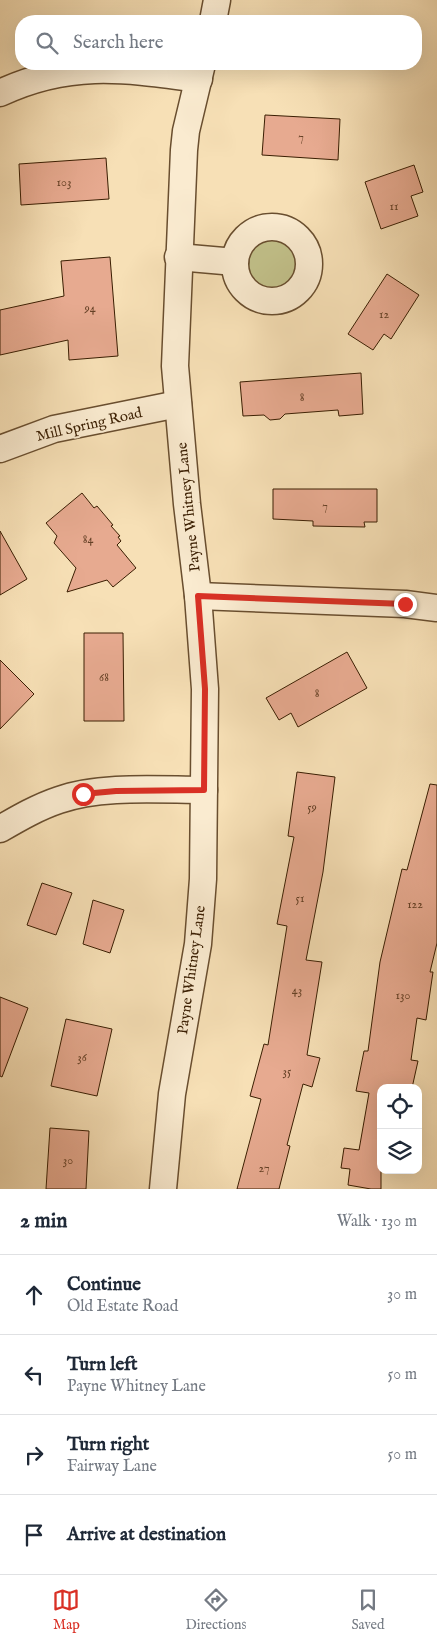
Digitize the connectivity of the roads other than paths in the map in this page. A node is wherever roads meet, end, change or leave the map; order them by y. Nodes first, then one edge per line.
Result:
1 (217, 0) edge
2 (214, 15) edge
3 (83, 70) edge
4 (164, 70) edge
5 (200, 71) edge
6 (0, 93) edge
7 (178, 257) junction
8 (235, 262) dead end
9 (178, 404) junction
10 (0, 448) edge
11 (198, 596) junction
12 (437, 608) edge
13 (204, 790) junction
14 (0, 830) edge
15 (163, 1189) edge

1 - 2 street
3 - 6 street
4 - 5 street
5 - 7 street, Payne Whitney Lane
7 - 8 street
7 - 9 street, Payne Whitney Lane
9 - 10 street, Mill Spring Road
9 - 11 street, Payne Whitney Lane
11 - 12 street
11 - 13 street, Payne Whitney Lane
13 - 14 street
13 - 15 street, Payne Whitney Lane

